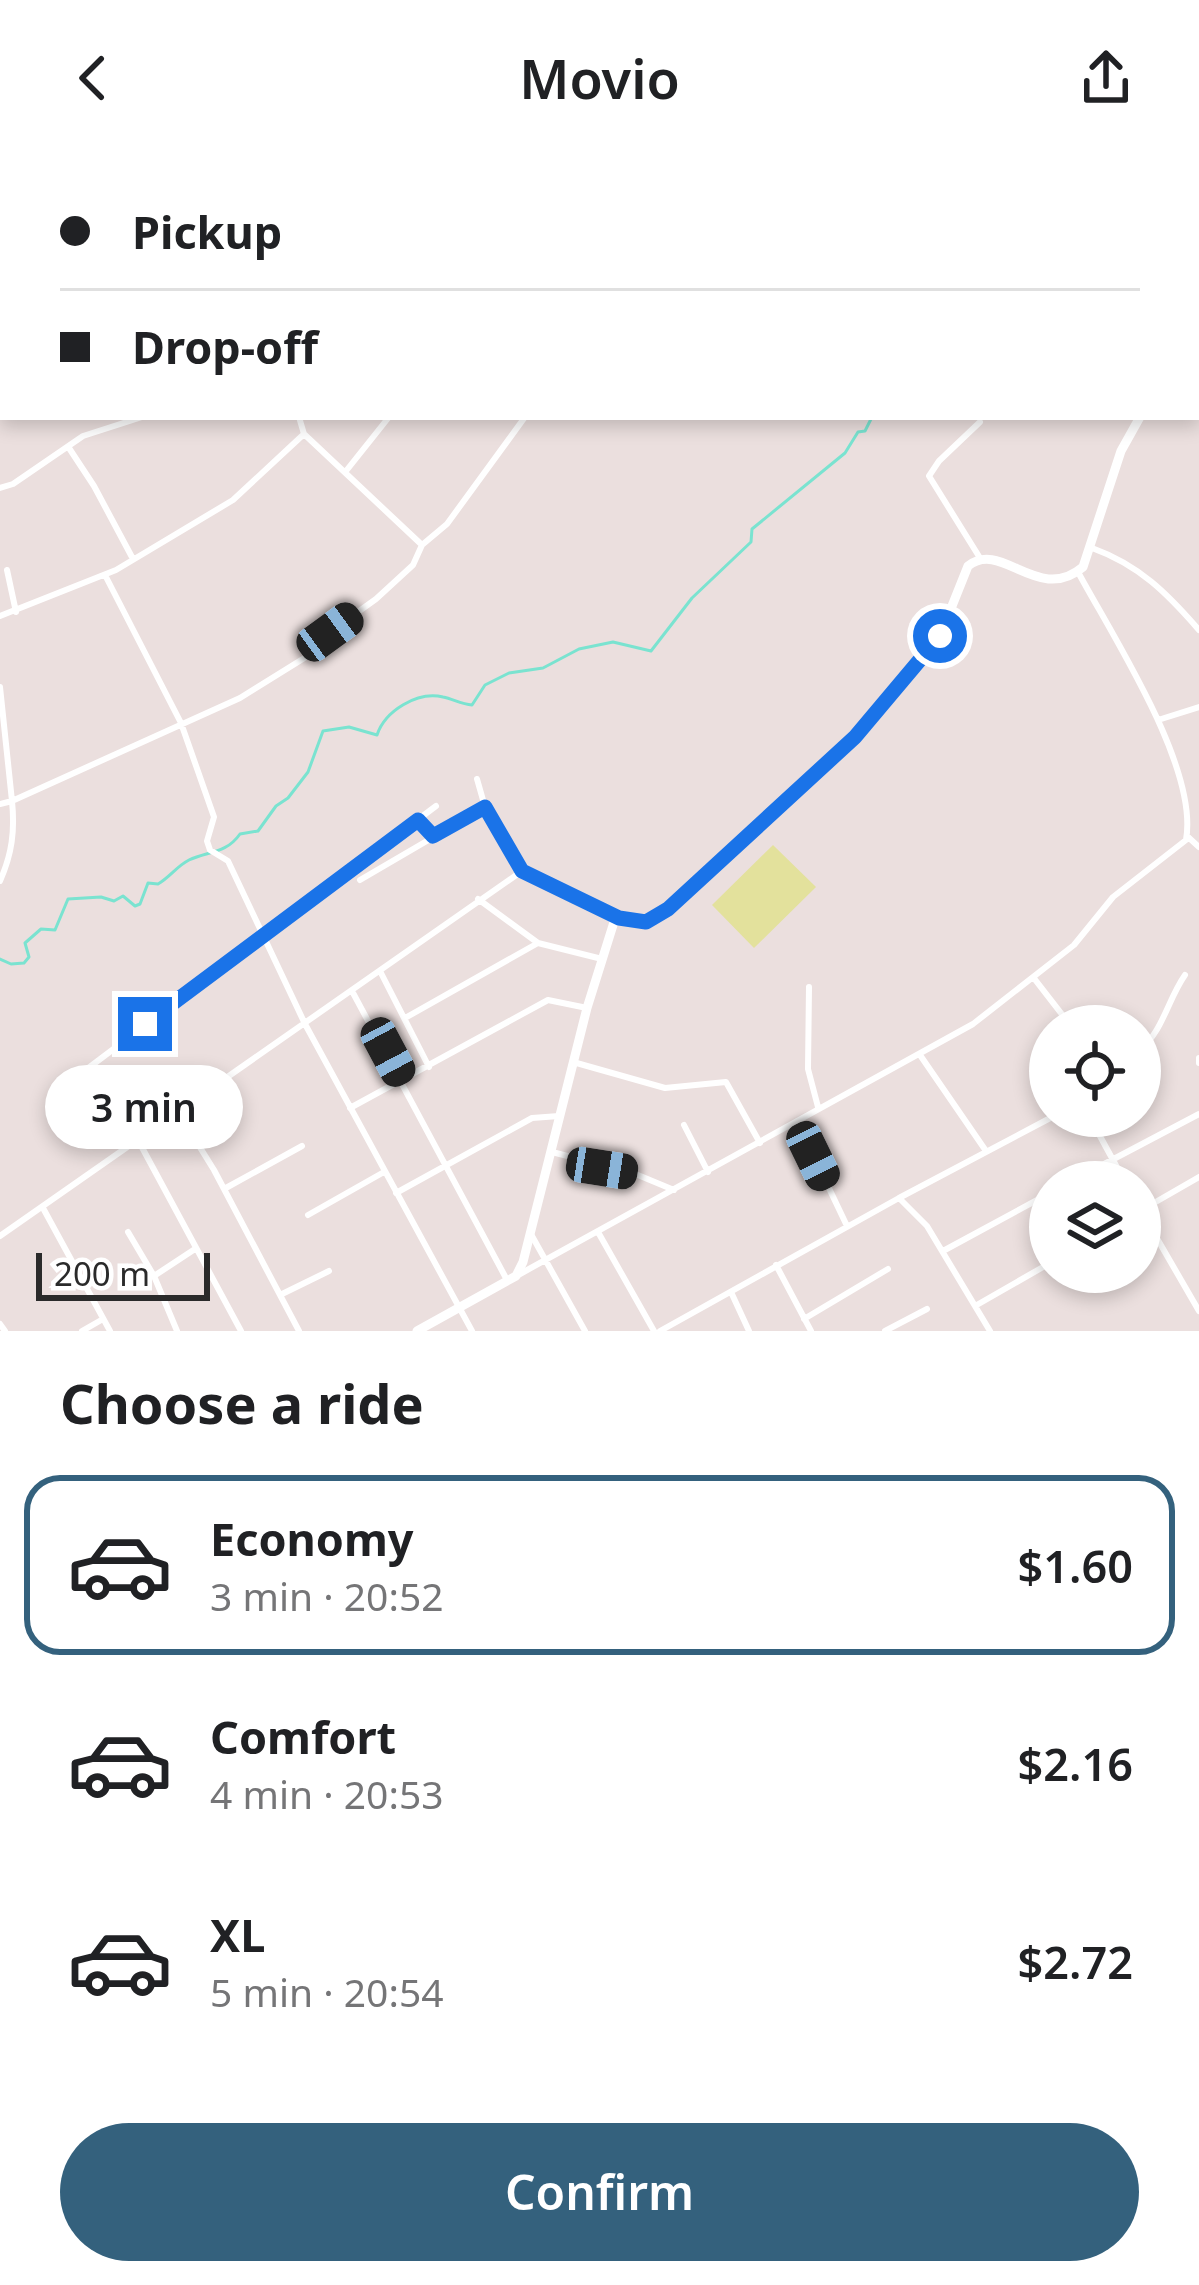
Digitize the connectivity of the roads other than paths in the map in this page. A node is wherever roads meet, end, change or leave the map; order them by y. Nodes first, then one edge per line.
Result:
1 (133, 420) edge
2 (300, 420) edge
3 (387, 420) edge
4 (523, 420) edge
5 (1138, 420) edge
6 (980, 422) dead end
7 (304, 434) junction
8 (69, 448) junction
9 (346, 471) junction
10 (0, 488) edge
11 (422, 545) junction
12 (1092, 548) junction
13 (980, 558) junction
14 (133, 560) junction
15 (7, 570) dead end
16 (1078, 572) junction
17 (106, 575) junction
18 (16, 611) junction
19 (0, 616) edge
20 (1199, 630) edge
21 (0, 687) edge
22 (1199, 707) edge
23 (1158, 720) junction
24 (181, 723) junction
25 (477, 778) dead end
26 (12, 801) junction
27 (0, 804) edge
28 (436, 806) dead end
29 (1199, 806) edge
30 (485, 807) junction
31 (1188, 810) junction
32 (1187, 836) junction
33 (1199, 847) edge
34 (522, 871) junction
35 (360, 880) dead end
36 (0, 881) edge
37 (478, 899) junction
38 (619, 918) junction
39 (262, 934) junction
40 (538, 944) junction
41 (602, 959) junction
42 (380, 971) junction
43 (1185, 974) dead end
44 (1034, 977) junction
45 (809, 987) dead end
46 (352, 991) junction
47 (1055, 1005) edge
48 (587, 1008) junction
49 (405, 1018) junction
50 (1161, 1021) edge
51 (305, 1024) junction
52 (919, 1053) junction
53 (573, 1062) junction
54 (429, 1066) junction
55 (403, 1081) junction
56 (818, 1107) junction
57 (350, 1108) junction
58 (178, 1112) junction
59 (1199, 1114) edge
60 (559, 1116) junction
61 (796, 1120) junction
62 (684, 1125) dead end
63 (1029, 1129) edge
64 (1100, 1137) edge
65 (138, 1140) junction
66 (760, 1143) junction
67 (302, 1146) dead end
68 (986, 1151) junction
69 (552, 1152) junction
70 (1112, 1159) junction
71 (1108, 1161) edge
72 (446, 1165) junction
73 (384, 1172) junction
74 (708, 1172) junction
75 (1198, 1181) edge
76 (224, 1189) junction
77 (674, 1190) junction
78 (396, 1193) junction
79 (899, 1198) junction
80 (1161, 1200) edge
81 (1029, 1204) edge
82 (42, 1206) junction
83 (308, 1215) dead end
84 (847, 1226) junction
85 (128, 1232) dead end
86 (598, 1232) junction
87 (0, 1236) edge
88 (532, 1236) junction
89 (1161, 1246) edge
90 (195, 1249) junction
91 (942, 1252) junction
92 (545, 1260) junction
93 (776, 1265) junction
94 (888, 1269) dead end
95 (329, 1271) dead end
96 (1029, 1275) edge
97 (154, 1276) junction
98 (512, 1278) junction
99 (731, 1292) junction
100 (280, 1295) junction
101 (975, 1306) junction
102 (460, 1307) junction
103 (927, 1309) dead end
104 (1199, 1311) edge
105 (104, 1319) junction
106 (803, 1319) junction
107 (82, 1331) edge
108 (110, 1331) edge
109 (178, 1331) edge
110 (241, 1331) edge
111 (299, 1331) edge
112 (417, 1331) edge
113 (472, 1331) edge
114 (586, 1331) edge
115 (657, 1331) edge
116 (748, 1331) edge
117 (811, 1331) edge
118 (886, 1331) edge
119 (990, 1331) edge

1 - 8 street
2 - 7 street
3 - 9 street
4 - 11 street
5 - 12 street
6 - 13 street
7 - 9 street
7 - 14 street
8 - 10 street
8 - 14 street
9 - 11 street
11 - 24 street
12 - 16 street
12 - 20 street
13 - 16 street
13 - 38 street
14 - 17 street
15 - 18 street
16 - 23 street
17 - 18 street
17 - 24 street
18 - 19 street
21 - 26 street
22 - 23 street
23 - 31 street
24 - 26 street
24 - 39 street
25 - 30 street
26 - 27 street
26 - 36 street
28 - 39 street
29 - 31 street
30 - 34 street
30 - 35 street
31 - 32 street
32 - 33 street
32 - 44 street
34 - 37 street
34 - 38 street
37 - 40 street
37 - 42 street
38 - 41 street
39 - 51 street
39 - 65 street
40 - 41 street
40 - 49 street
41 - 48 street
42 - 46 street
42 - 49 street
43 - 50 street
44 - 47 street
44 - 52 street
45 - 56 street
46 - 51 street
46 - 55 street
48 - 53 street
48 - 54 street
49 - 54 street
51 - 57 street
51 - 58 street
52 - 56 street
52 - 68 street
53 - 60 street
53 - 66 street
54 - 55 street
55 - 57 street
55 - 72 street
56 - 61 street
57 - 73 street
58 - 65 street
58 - 76 street
59 - 70 street
60 - 69 street
60 - 72 street
61 - 66 street
61 - 84 street
62 - 74 street
63 - 68 street
64 - 70 street
65 - 82 street
65 - 90 street
66 - 74 street
67 - 76 street
68 - 79 street
69 - 77 street
69 - 88 street
70 - 71 street
72 - 78 street
72 - 98 street
73 - 78 street
73 - 83 street
74 - 77 street
75 - 80 street
76 - 100 street
77 - 86 street
78 - 102 street
79 - 84 street
79 - 91 street
81 - 91 street
82 - 87 street
82 - 105 street
84 - 93 street
85 - 97 street
86 - 92 street
86 - 115 street
88 - 92 street
88 - 98 street
89 - 104 street
90 - 97 street
90 - 110 street
91 - 101 street
92 - 98 street
92 - 114 street
93 - 99 street
93 - 106 street
94 - 106 street
95 - 100 street
96 - 101 street
97 - 109 street
98 - 102 street
99 - 115 street
99 - 116 street
100 - 111 street
101 - 119 street
102 - 112 street
102 - 113 street
103 - 118 street
105 - 107 street
105 - 108 street
106 - 117 street

